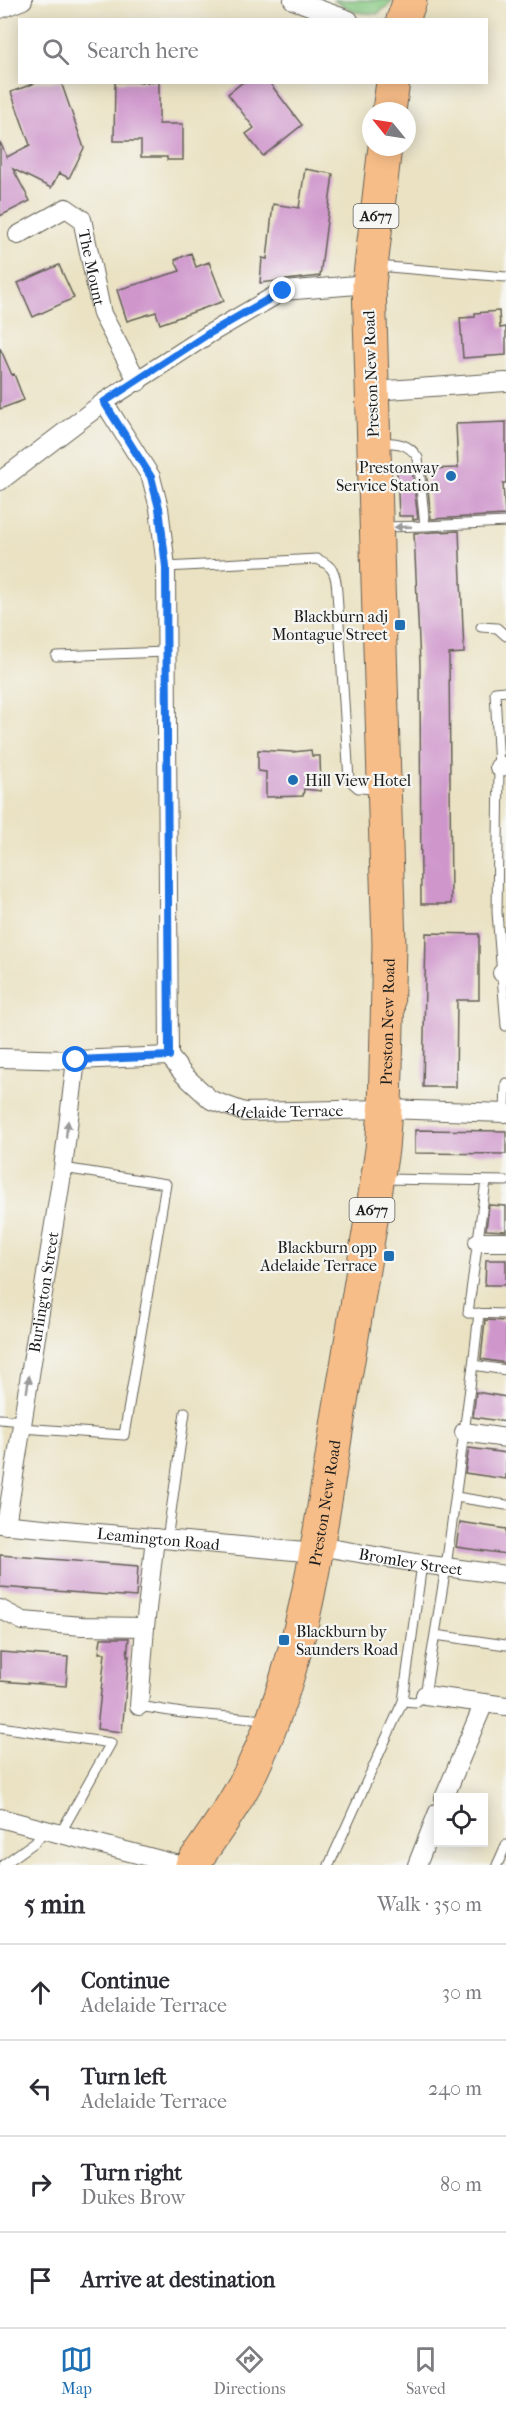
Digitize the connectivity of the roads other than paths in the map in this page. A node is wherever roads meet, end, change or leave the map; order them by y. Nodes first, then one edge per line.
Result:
1 (23, 0) edge
2 (293, 0) edge
3 (410, 0) edge
4 (0, 9) edge
5 (344, 18) edge
6 (404, 18) edge
7 (393, 84) edge
8 (390, 102) edge
9 (384, 156) edge
10 (18, 235) dead end
11 (370, 275) junction
12 (506, 277) edge
13 (138, 382) junction
14 (506, 382) edge
15 (372, 391) junction
16 (104, 402) junction
17 (373, 442) junction
18 (0, 482) edge
19 (506, 522) edge
20 (425, 526) junction
21 (377, 528) junction
22 (166, 567) junction
23 (481, 627) dead end
24 (506, 636) edge
25 (166, 652) junction
26 (56, 656) dead end
27 (506, 691) edge
28 (503, 766) edge
29 (386, 789) junction
30 (502, 907) edge
31 (504, 973) edge
32 (506, 1026) edge
33 (169, 1056) junction
34 (0, 1058) edge
35 (76, 1060) junction
36 (506, 1083) edge
37 (385, 1109) junction
38 (506, 1113) edge
39 (63, 1168) junction
40 (377, 1179) junction
41 (486, 1181) junction
42 (506, 1181) edge
43 (478, 1242) junction
44 (506, 1242) edge
45 (479, 1313) junction
46 (506, 1314) edge
47 (473, 1366) junction
48 (506, 1370) edge
49 (185, 1412) dead end
50 (0, 1419) edge
51 (21, 1425) junction
52 (464, 1432) junction
53 (506, 1438) edge
54 (456, 1497) junction
55 (506, 1505) edge
56 (3, 1525) edge
57 (161, 1539) junction
58 (317, 1549) junction
59 (422, 1564) junction
60 (446, 1567) junction
61 (506, 1575) edge
62 (0, 1609) edge
63 (145, 1627) junction
64 (435, 1635) junction
65 (506, 1645) edge
66 (425, 1695) junction
67 (403, 1701) junction
68 (484, 1703) junction
69 (139, 1706) joint
70 (506, 1706) edge
71 (273, 1720) junction
72 (0, 1727) edge
73 (446, 1793) edge
74 (0, 1818) edge
75 (434, 1822) edge
76 (53, 1832) junction
77 (506, 1845) edge
78 (3, 1865) edge
79 (179, 1865) edge
80 (192, 1865) edge
81 (329, 1865) edge
82 (417, 1865) edge
83 (497, 1865) edge

1 - 4 street
2 - 5 street
3 - 6 highway
7 - 8 highway
9 - 11 highway, Preston New Road / A677
10 - 13 street, The Mount
11 - 12 lane
11 - 13 street
11 - 15 highway, Preston New Road / A677
13 - 16 street
14 - 15 street
15 - 17 highway, Preston New Road / A677
16 - 18 street
16 - 22 street
17 - 20 lane
17 - 21 highway, Preston New Road / A677
19 - 20 lane
20 -> 21 lane
21 - 29 highway, Preston New Road / A677
22 - 25 street
22 - 29 lane
23 - 24 lane
25 - 26 lane
25 - 33 street
27 - 28 lane
28 - 30 lane
29 - 37 highway, Preston New Road / A677
30 - 31 lane
31 - 32 lane
33 - 35 street
33 - 37 street, Adelaide Terrace
34 - 35 street
39 -> 35 street, Burlington Street
36 - 38 lane
37 - 38 street, Adelaide Terrace
37 - 40 highway, Preston New Road / A677
51 -> 39 street, Burlington Street
39 - 51 lane
40 - 41 lane
40 - 58 highway, Preston New Road / A677
41 - 42 lane
41 - 43 lane
43 - 44 street
43 - 45 lane
45 - 46 lane
45 - 47 lane
47 - 48 lane
47 - 52 lane
49 - 57 lane
50 - 51 lane
51 - 56 street, Burlington Street
52 - 53 street
52 - 54 lane
54 - 55 lane
54 - 60 lane
56 - 57 street, Leamington Road
57 - 58 street, Leamington Road
57 - 63 street
58 - 59 street, Bromley Street
58 - 71 highway, Preston New Road / A677
59 - 60 street, Bromley Street
59 - 67 lane
60 - 61 street, Bromley Street
60 - 64 lane
62 - 63 street
63 - 69 street
64 - 65 lane
64 - 66 lane
66 - 67 lane
66 - 68 street
67 - 81 lane
68 - 70 street
68 - 73 street
69 - 71 lane
71 - 80 highway, Preston New Road / A677
72 - 76 lane
74 - 76 street
75 - 82 street
76 - 78 lane
76 - 79 street
77 - 83 lane

